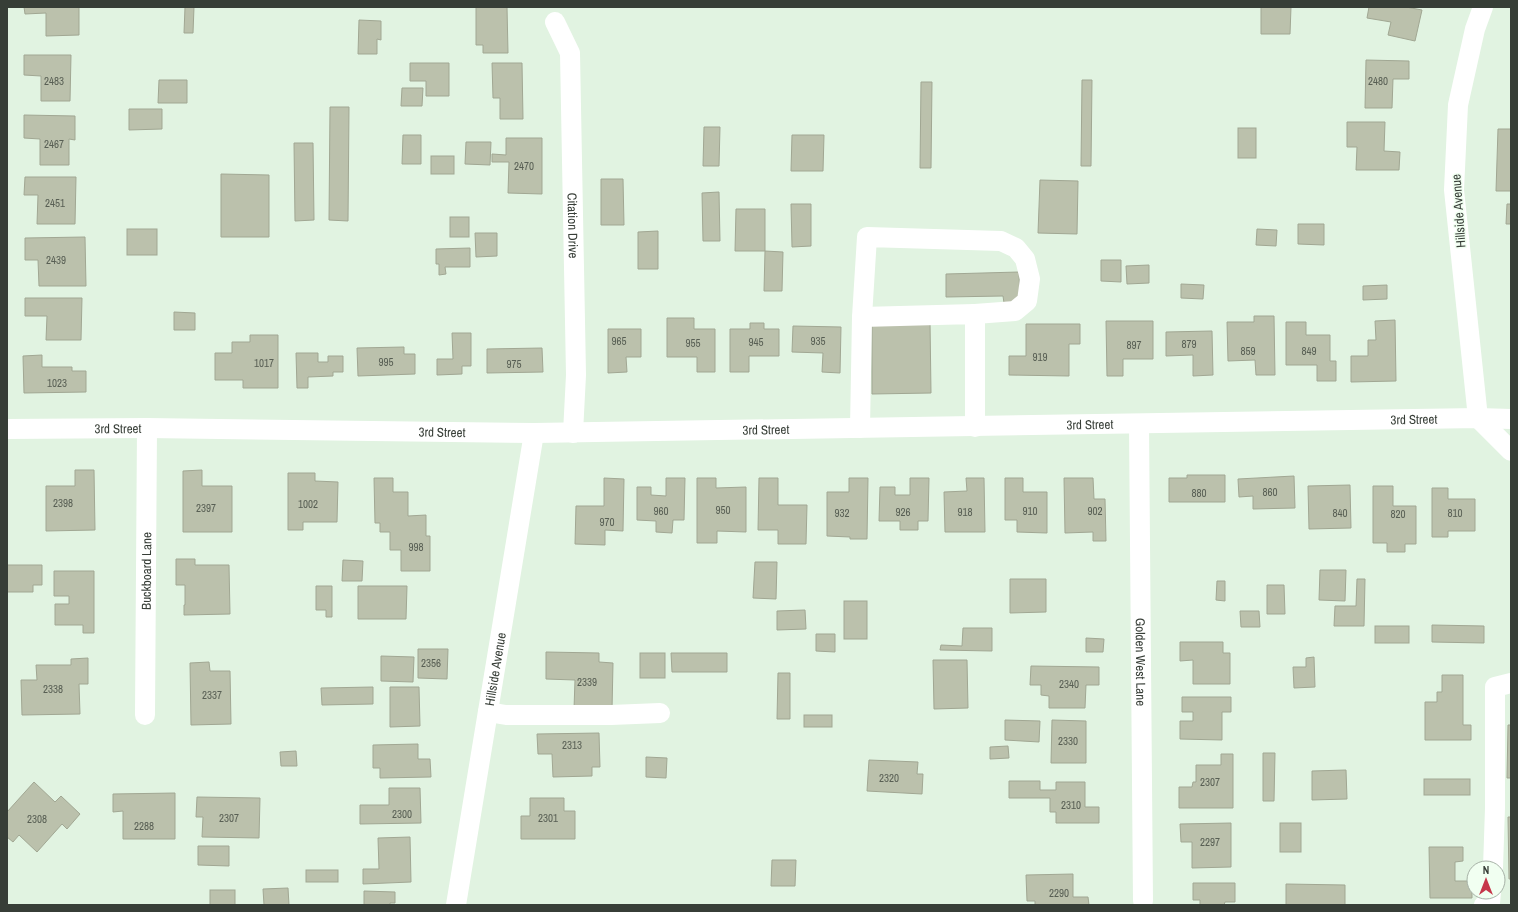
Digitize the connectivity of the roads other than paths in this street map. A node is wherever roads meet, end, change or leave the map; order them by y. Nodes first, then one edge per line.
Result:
1 (1483, 7) edge
2 (555, 22) dead end
3 (975, 314) junction
4 (862, 317) junction
5 (1478, 418) junction
6 (1511, 419) edge
7 (1139, 424) junction
8 (975, 426) junction
9 (147, 428) junction
10 (860, 428) junction
11 (7, 429) edge
12 (534, 433) junction
13 (573, 433) junction
14 (1511, 451) edge
15 (1511, 683) edge
16 (488, 712) junction
17 (660, 713) dead end
18 (145, 714) dead end
19 (1493, 860) edge
20 (1144, 901) dead end
21 (456, 905) edge

1 - 5 street, Hillside Avenue
2 - 13 street, Citation Drive
3 - 4 street
3 - 4 street
3 - 8 street
4 - 10 street
5 - 6 street, 3rd Street
5 - 7 street, 3rd Street
5 - 14 street
7 - 8 street, 3rd Street
7 - 20 street, Golden West Lane
8 - 10 street, 3rd Street
9 - 11 street, 3rd Street
9 - 12 street, 3rd Street
9 - 18 street, Buckboard Lane
10 - 13 street, 3rd Street
12 - 13 street, 3rd Street
12 - 16 street, Hillside Avenue
15 - 19 street
16 - 17 street
16 - 21 street, Hillside Avenue

